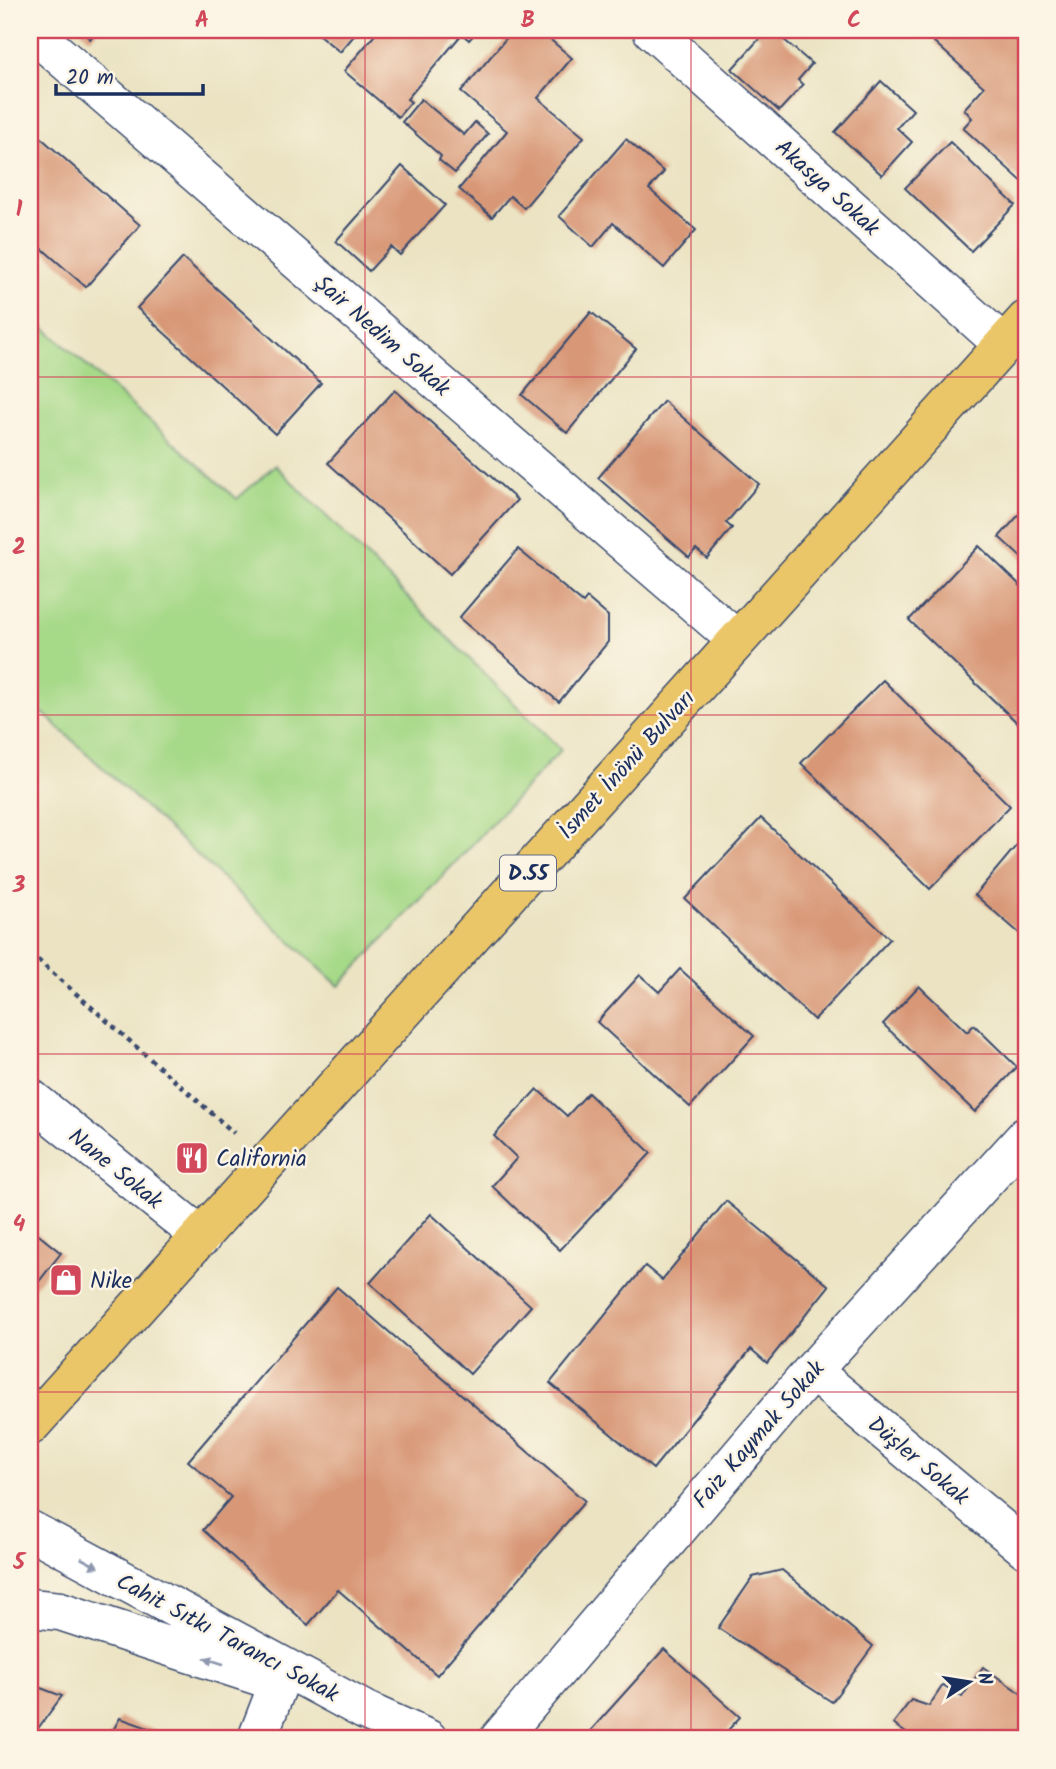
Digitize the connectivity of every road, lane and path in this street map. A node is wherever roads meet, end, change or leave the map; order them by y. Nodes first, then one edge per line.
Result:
1 (30, 30) edge
2 (652, 30) edge
3 (1015, 333) edge
4 (737, 640) junction
5 (30, 953) edge
6 (30, 1098) edge
7 (1026, 1136) edge
8 (268, 1164) junction
9 (202, 1237) junction
10 (811, 1371) junction
11 (30, 1426) edge
12 (30, 1531) edge
13 (1026, 1549) edge
14 (30, 1608) edge
15 (279, 1682) junction
16 (364, 1710) junction
17 (257, 1739) edge
18 (428, 1739) edge
19 (499, 1739) edge

1 - 4 street, Şair Nedim Sokak
2 - 3 street, Akasya Sokak
3 - 4 main road, İsmet İnönü Bulvarı / D.55
4 - 8 main road, İsmet İnönü Bulvarı / D.55
5 - 8 path
6 - 9 street, Nane Sokak
7 - 10 street, Faiz Kaymak Sokak
8 - 9 main road, İsmet İnönü Bulvarı / D.55
9 - 11 main road, İsmet İnönü Bulvarı / D.55
10 - 13 street, Düşler Sokak
10 - 19 street, Faiz Kaymak Sokak
12 -> 16 street, Cahit Sıtkı Tarancı Sokak
15 -> 14 street, Cahit Sıtkı Tarancı Sokak
15 - 16 street, Cahit Sıtkı Tarancı Sokak
15 - 17 street
16 - 18 street, Cahit Sıtkı Tarancı Sokak

